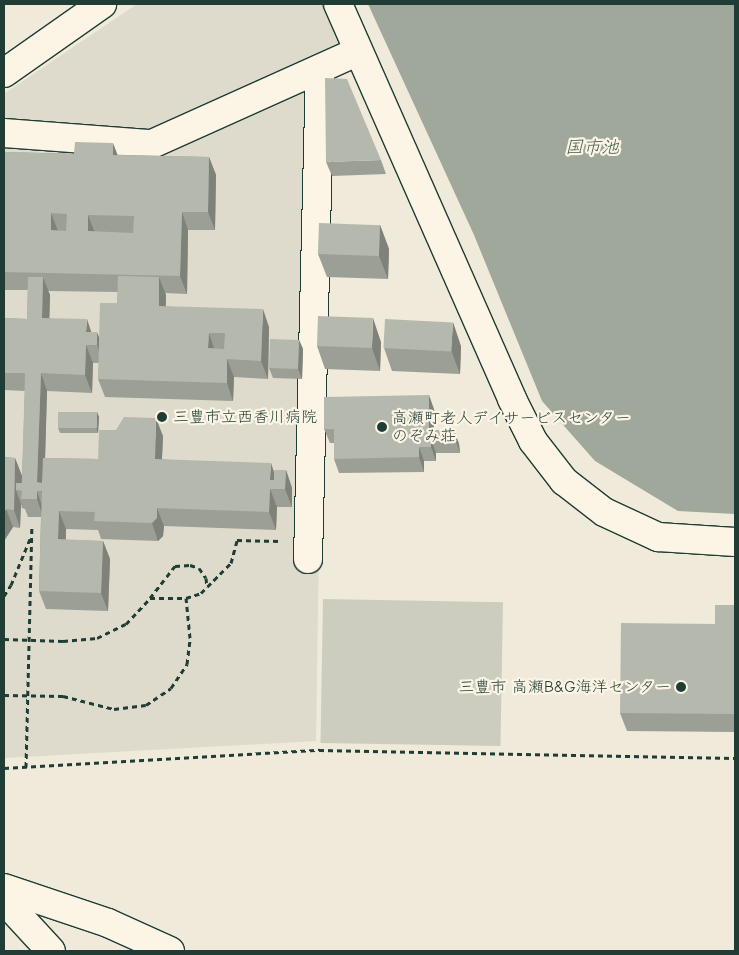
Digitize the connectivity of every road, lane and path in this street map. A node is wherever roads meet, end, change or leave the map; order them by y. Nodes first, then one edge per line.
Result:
1 (102, 4) edge
2 (338, 4) edge
3 (357, 52) junction
4 (320, 69) junction
5 (4, 73) edge
6 (4, 133) edge
7 (32, 525) dead end
8 (32, 536) junction
9 (735, 542) edge
10 (308, 550) joint
11 (207, 587) junction
12 (4, 596) edge
13 (150, 598) junction
14 (186, 598) junction
15 (4, 639) edge
16 (29, 639) junction
17 (4, 695) edge
18 (28, 695) junction
19 (735, 758) edge
20 (26, 767) junction
21 (4, 768) edge
22 (4, 888) edge
23 (4, 900) edge
24 (51, 951) edge
25 (170, 951) edge

1 - 5 street
2 - 3 street
3 - 4 street
3 - 9 street
4 - 6 street
4 - 10 street
7 - 8 path
8 - 12 path
8 - 16 path
10 - 11 path
11 - 13 path
11 - 14 path
13 - 14 path
13 - 16 path
14 - 18 path
15 - 16 path
16 - 18 path
17 - 18 path
18 - 20 path
19 - 20 path
20 - 21 path
22 - 25 street
23 - 24 street

